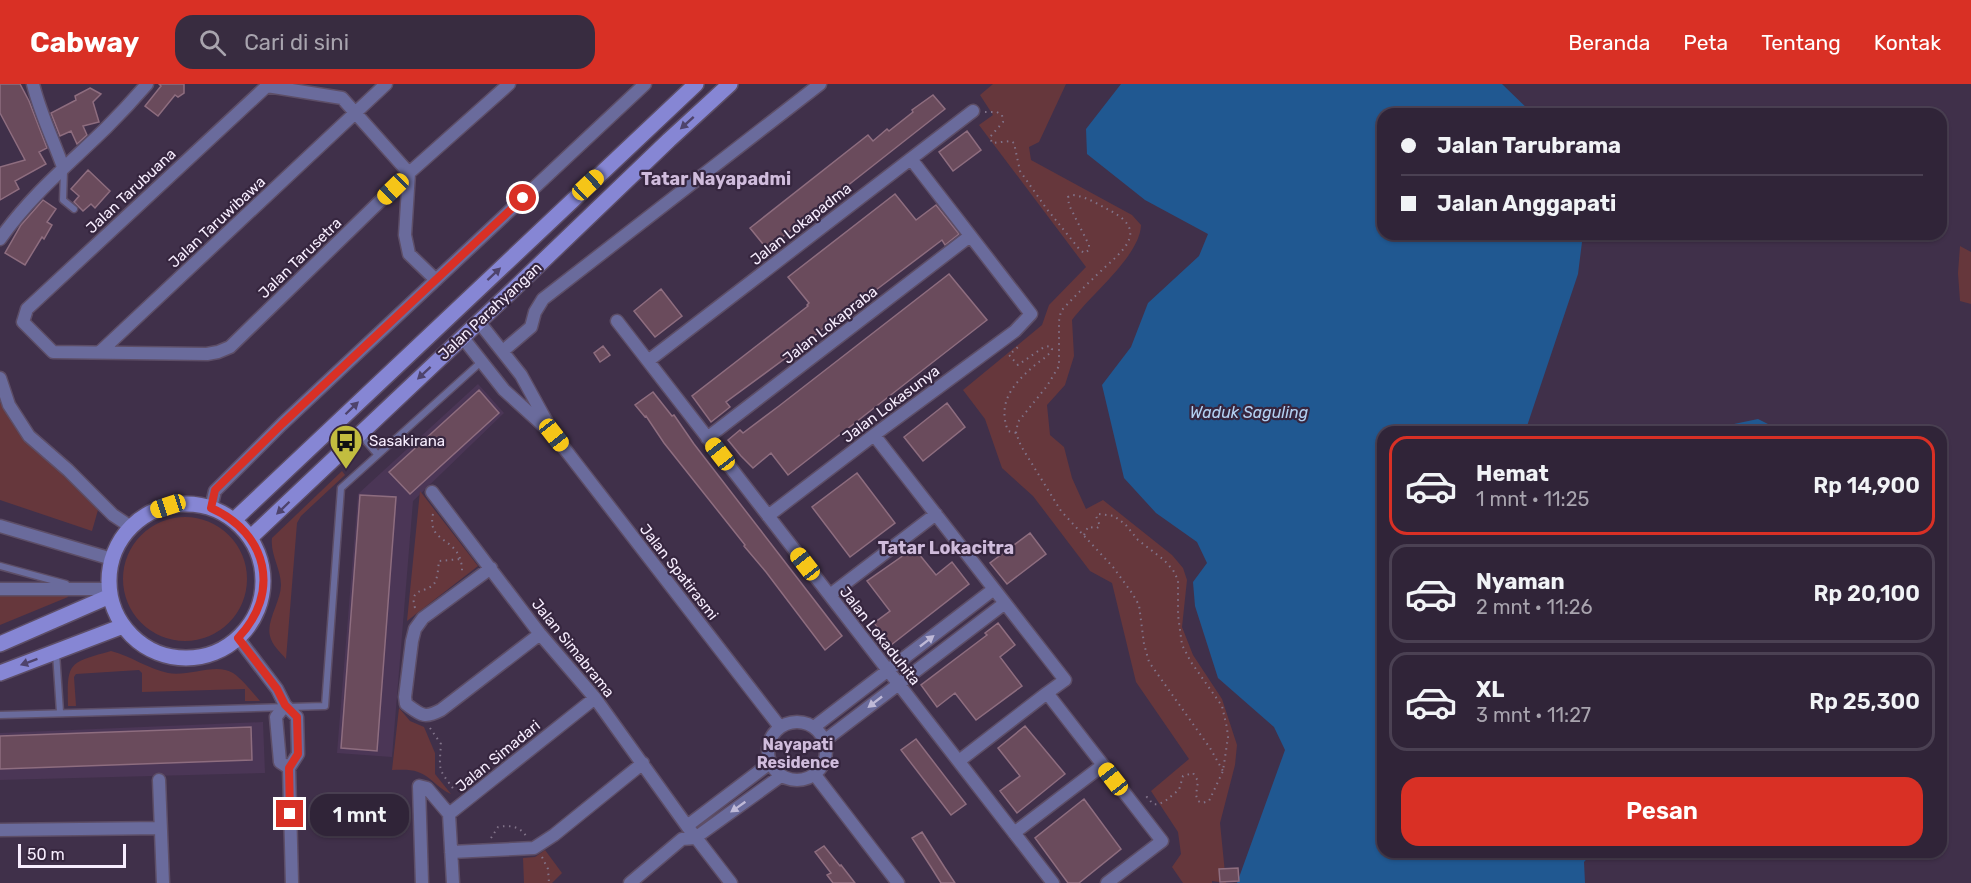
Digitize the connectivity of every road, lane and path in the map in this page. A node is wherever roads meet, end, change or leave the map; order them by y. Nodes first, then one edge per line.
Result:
1 (33, 84) edge
2 (147, 84) edge
3 (386, 84) edge
4 (509, 84) edge
5 (645, 84) edge
6 (696, 84) edge
7 (730, 84) edge
8 (820, 84) edge
9 (268, 85) edge
10 (973, 111) joint
11 (355, 114) junction
12 (653, 124) junction
13 (669, 140) junction
14 (911, 159) junction
15 (63, 167) junction
16 (409, 173) junction
17 (74, 209) dead end
18 (970, 236) junction
19 (0, 239) edge
20 (436, 280) junction
21 (617, 321) dead end
22 (479, 322) junction
23 (1014, 331) junction
24 (463, 338) junction
25 (503, 351) junction
26 (100, 352) junction
27 (482, 361) junction
28 (648, 361) junction
29 (0, 378) edge
30 (1016, 433) junction
31 (360, 434) junction
32 (554, 435) junction
33 (874, 435) junction
34 (708, 438) junction
35 (378, 454) junction
36 (435, 497) joint
37 (211, 508) junction
38 (936, 514) junction
39 (768, 516) junction
40 (234, 520) junction
41 (0, 526) edge
42 (131, 527) junction
43 (1083, 536) junction
44 (250, 538) junction
45 (112, 558) junction
46 (461, 560) junction
47 (0, 566) edge
48 (491, 568) junction
49 (80, 588) junction
50 (0, 589) edge
51 (994, 589) junction
52 (461, 590) junction
53 (110, 593) junction
54 (830, 595) junction
55 (1005, 603) junction
56 (419, 623) junction
57 (123, 626) junction
58 (540, 634) junction
59 (238, 638) junction
60 (0, 644) edge
61 (56, 653) junction
62 (888, 670) junction
63 (0, 673) edge
64 (899, 684) junction
65 (1047, 693) junction
66 (595, 698) junction
67 (285, 705) junction
68 (60, 712) junction
69 (0, 714) edge
70 (430, 716) junction
71 (780, 727) junction
72 (814, 727) junction
73 (824, 741) junction
74 (958, 761) junction
75 (643, 763) junction
76 (770, 763) junction
77 (1102, 765) junction
78 (289, 768) junction
79 (1223, 771) junction
80 (815, 775) junction
81 (781, 776) junction
82 (159, 780) dead end
83 (464, 803) junction
84 (1135, 807) junction
85 (449, 814) junction
86 (687, 826) junction
87 (161, 828) junction
88 (0, 830) edge
89 (1014, 832) junction
90 (689, 838) junction
91 (452, 852) junction
92 (163, 883) edge
93 (292, 883) edge
94 (422, 883) edge
95 (453, 883) edge
96 (630, 883) edge
97 (730, 883) edge
98 (898, 883) edge
99 (1053, 883) edge
100 (1107, 883) edge

1 - 15 street
2 - 15 street
3 - 11 street, Jalan Taruwibawa
4 - 16 street, Jalan Tarusetra
5 - 20 street
6 - 12 main road, Jalan Parahyangan
7 -> 13 main road, Jalan Parahyangan
8 - 25 street
9 - 11 street
9 - 26 street, Jalan Tarubuana
10 - 14 street, Jalan Lokapadma
10 - 30 path
11 - 16 street
11 - 26 street, Jalan Taruwibawa
12 - 13 main road
40 -> 12 main road, Jalan Parahyangan
13 - 22 main road, Jalan Parahyangan
14 - 18 street
14 - 28 street, Jalan Lokapadma
15 - 17 lane
15 - 19 street
16 - 20 street
16 - 26 street, Jalan Tarusetra
18 - 23 street, Jalan Lokasunya
18 - 34 street, Jalan Lokapraba
20 - 37 street
21 - 28 street, Jalan Lokaduhita
22 - 24 main road, Jalan Parahyangan
22 - 25 street, Jalan Spatirasmi
23 - 30 path
23 - 33 street, Jalan Lokasunya
24 - 27 street, Jalan Spatirasmi
24 -> 31 main road, Jalan Parahyangan
25 - 32 street, Jalan Spatirasmi
27 - 32 street, Jalan Spatirasmi
27 - 35 lane
28 - 34 street, Jalan Lokaduhita
29 - 42 street
30 - 43 path
31 - 35 lane
31 -> 44 main road, Jalan Parahyangan
32 - 71 street, Jalan Spatirasmi
33 - 38 street
33 - 39 street, Jalan Lokasunya
34 - 39 street, Jalan Lokaduhita
35 - 67 lane
36 - 46 path
36 - 48 street, Jalan Simabrama
37 - 40 main road
37 - 42 main road
38 - 51 street
38 - 54 street
39 - 54 street, Jalan Lokaduhita
40 - 44 main road
41 - 45 street
42 - 45 main road
43 - 79 path
43 - 79 path
44 - 59 main road
45 - 53 main road
46 - 52 path
46 - 56 path
47 - 49 lane
48 - 52 street
48 - 58 street, Jalan Simabrama
49 - 50 street
49 - 53 street
51 - 55 street
62 -> 51 street
52 - 56 street
53 - 57 main road
53 - 60 main road
54 - 62 street, Jalan Lokaduhita
55 - 64 street
55 - 65 street
56 - 70 street
57 - 59 main road
57 - 61 main road
58 - 66 street, Jalan Simabrama
58 - 70 street
59 - 67 street
61 -> 63 main road
61 - 68 lane
62 - 64 street, Jalan Lokaduhita
62 - 72 street
64 -> 73 street
64 - 74 street, Jalan Lokaduhita
65 - 74 street
65 - 77 street
66 - 75 street, Jalan Simabrama
66 - 83 street, Jalan Simadari
67 - 68 lane
67 - 78 street
67 - 78 street
68 - 69 lane
70 - 83 path
71 - 72 street
71 - 76 street
72 - 73 street
73 - 80 street
74 - 89 street, Jalan Lokaduhita
75 - 86 street, Jalan Simabrama
75 - 91 street
76 - 81 street
76 - 86 street
77 - 84 street
77 - 89 street
78 - 93 street
79 - 84 path
80 - 81 street
80 - 98 street
81 -> 90 street
82 - 87 street
83 - 85 street, Jalan Simadari
84 - 100 street
85 - 91 street
85 - 94 street
86 - 90 street, Jalan Simabrama
87 - 88 street
87 - 92 street
89 - 99 street, Jalan Lokaduhita
90 - 96 street
90 - 97 street, Jalan Simabrama
91 - 95 street

